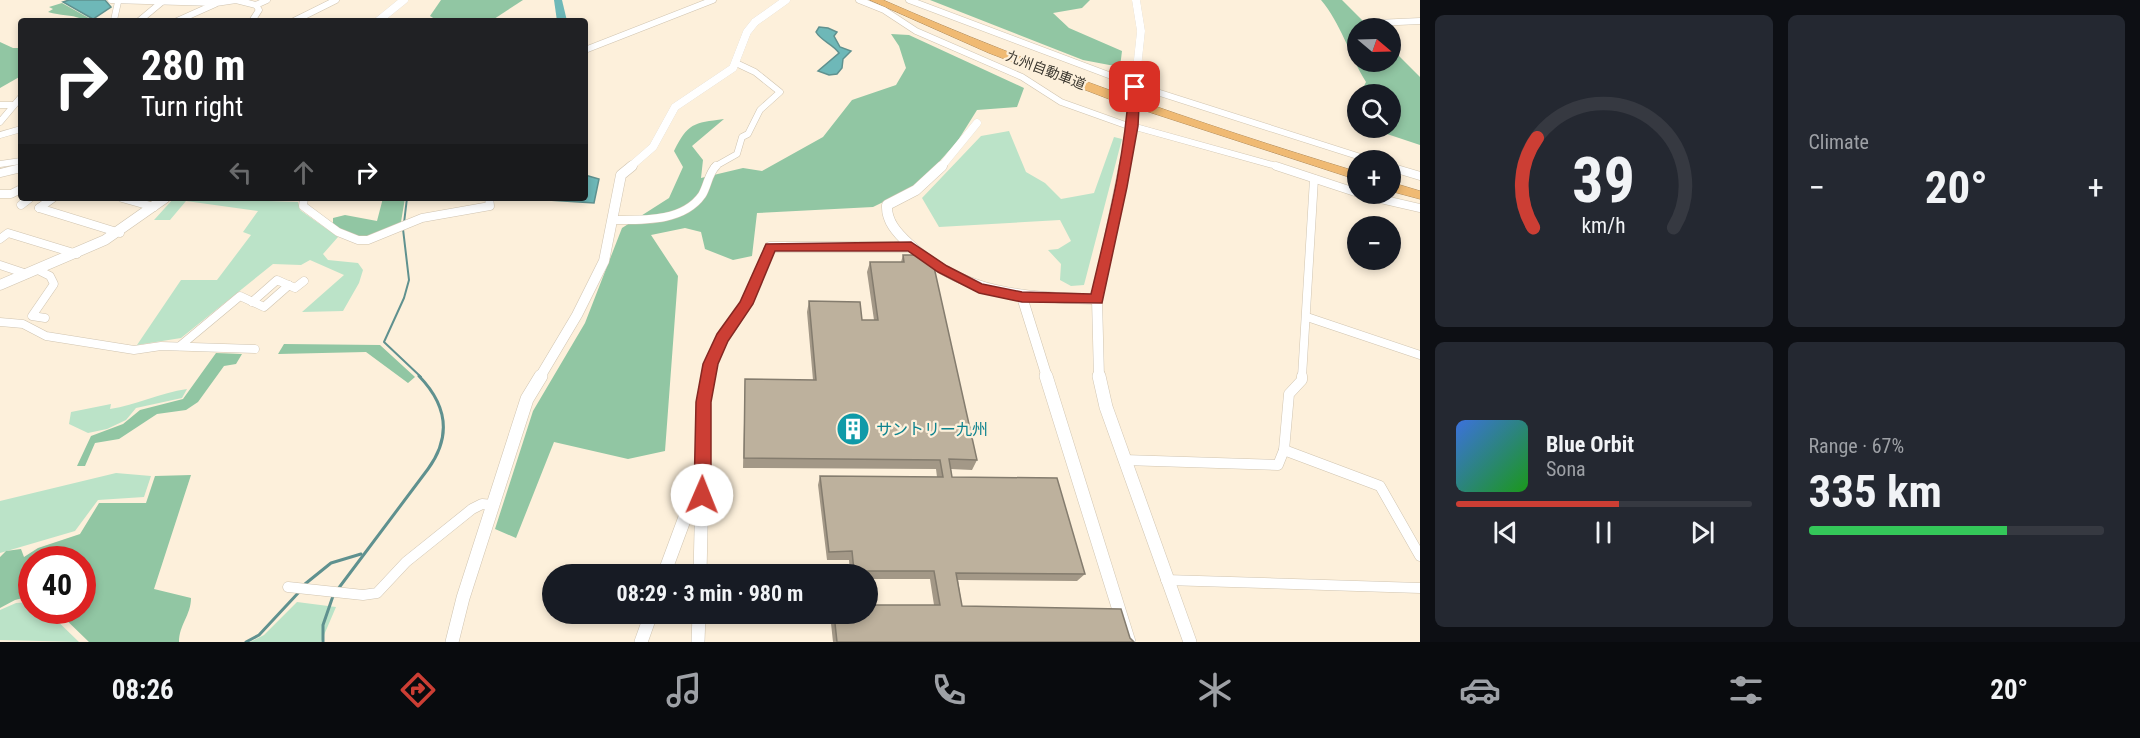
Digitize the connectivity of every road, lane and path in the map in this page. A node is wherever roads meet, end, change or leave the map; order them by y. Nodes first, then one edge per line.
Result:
1 (111, 0) edge
2 (236, 0) edge
3 (267, 0) edge
4 (336, 0) edge
5 (404, 0) edge
6 (713, 0) edge
7 (786, 0) edge
8 (859, 0) edge
9 (875, 0) edge
10 (889, 0) edge
11 (909, 0) edge
12 (1136, 0) edge
13 (137, 1) edge
14 (163, 1) edge
15 (118, 2) junction
16 (216, 3) junction
17 (256, 5) junction
18 (114, 18) edge
19 (143, 18) edge
20 (184, 18) edge
21 (254, 18) edge
22 (300, 18) edge
23 (382, 18) edge
24 (1420, 21) edge
25 (1401, 22) edge
26 (588, 49) edge
27 (736, 63) junction
28 (1135, 86) junction
29 (18, 100) edge
30 (0, 105) edge
31 (14, 105) junction
32 (0, 122) edge
33 (977, 123) dead end
34 (1132, 127) junction
35 (18, 130) edge
36 (0, 135) edge
37 (1347, 154) edge
38 (18, 161) edge
39 (0, 164) edge
40 (1347, 167) edge
41 (18, 169) edge
42 (1401, 170) edge
43 (1347, 172) edge
44 (0, 173) edge
45 (1420, 176) edge
46 (1314, 179) junction
47 (1401, 183) edge
48 (1420, 188) edge
49 (1401, 189) edge
50 (18, 190) edge
51 (1347, 190) edge
52 (0, 194) edge
53 (1420, 195) edge
54 (26, 201) edge
55 (49, 201) edge
56 (133, 201) edge
57 (161, 201) edge
58 (304, 201) edge
59 (489, 201) edge
60 (1401, 203) edge
61 (21, 205) dead end
62 (154, 207) junction
63 (1420, 208) edge
64 (614, 220) junction
65 (120, 233) junction
66 (0, 239) edge
67 (911, 247) junction
68 (78, 254) junction
69 (0, 265) edge
70 (38, 270) junction
71 (27, 274) junction
72 (304, 280) dead end
73 (0, 285) edge
74 (1022, 297) junction
75 (1097, 299) junction
76 (1307, 317) junction
77 (45, 318) dead end
78 (0, 322) edge
79 (180, 346) junction
80 (255, 349) dead end
81 (1420, 355) edge
82 (1284, 450) junction
83 (1124, 460) junction
84 (493, 505) junction
85 (702, 511) junction
86 (1420, 556) edge
87 (668, 564) edge
88 (700, 564) edge
89 (1166, 580) junction
90 (288, 588) dead end
91 (1420, 588) edge
92 (647, 624) edge
93 (699, 624) edge
94 (452, 642) edge
95 (641, 642) edge
96 (698, 642) edge
97 (1129, 642) edge
98 (1190, 642) edge

1 - 15 street
2 - 16 street
2 - 17 street
3 - 17 street
4 - 22 street
5 - 23 street
6 - 26 street
7 - 27 street
8 - 34 street
9 - 43 highway, 九州自動車道
10 - 40 highway, 九州自動車道
11 - 28 street
12 - 28 street
13 - 14 street
13 - 15 street
14 - 16 street
14 - 19 street
15 - 18 street
16 - 20 street
17 - 21 street
24 - 25 street
27 - 64 street
27 - 64 street
28 - 34 street, bridge
28 - 37 street
29 - 31 street
30 - 31 street
31 - 32 street
33 - 67 street
34 - 46 street
34 - 75 street
35 - 36 street
38 - 39 street
41 - 44 street
42 - 45 street
46 - 51 street
46 - 76 street
47 - 48 highway
49 - 53 highway
50 - 52 street
54 - 61 street
55 - 65 street
56 - 62 street
57 - 62 street
58 - 59 street
60 - 63 street
62 - 65 street
64 - 84 street
65 - 68 street
66 - 68 street
67 - 74 street
67 - 85 street
68 - 70 street
69 - 71 street
70 - 71 street
70 - 77 street
71 - 73 street
72 - 79 street
74 - 75 street
74 - 97 street
75 - 83 street
76 - 81 street
76 - 82 street
78 - 79 street
79 - 80 street
82 - 83 street
82 - 86 street
83 - 89 street
84 - 90 street
84 - 94 street
85 - 87 street
85 - 88 street
89 - 91 street
89 - 98 street
92 - 95 street
93 - 96 street

